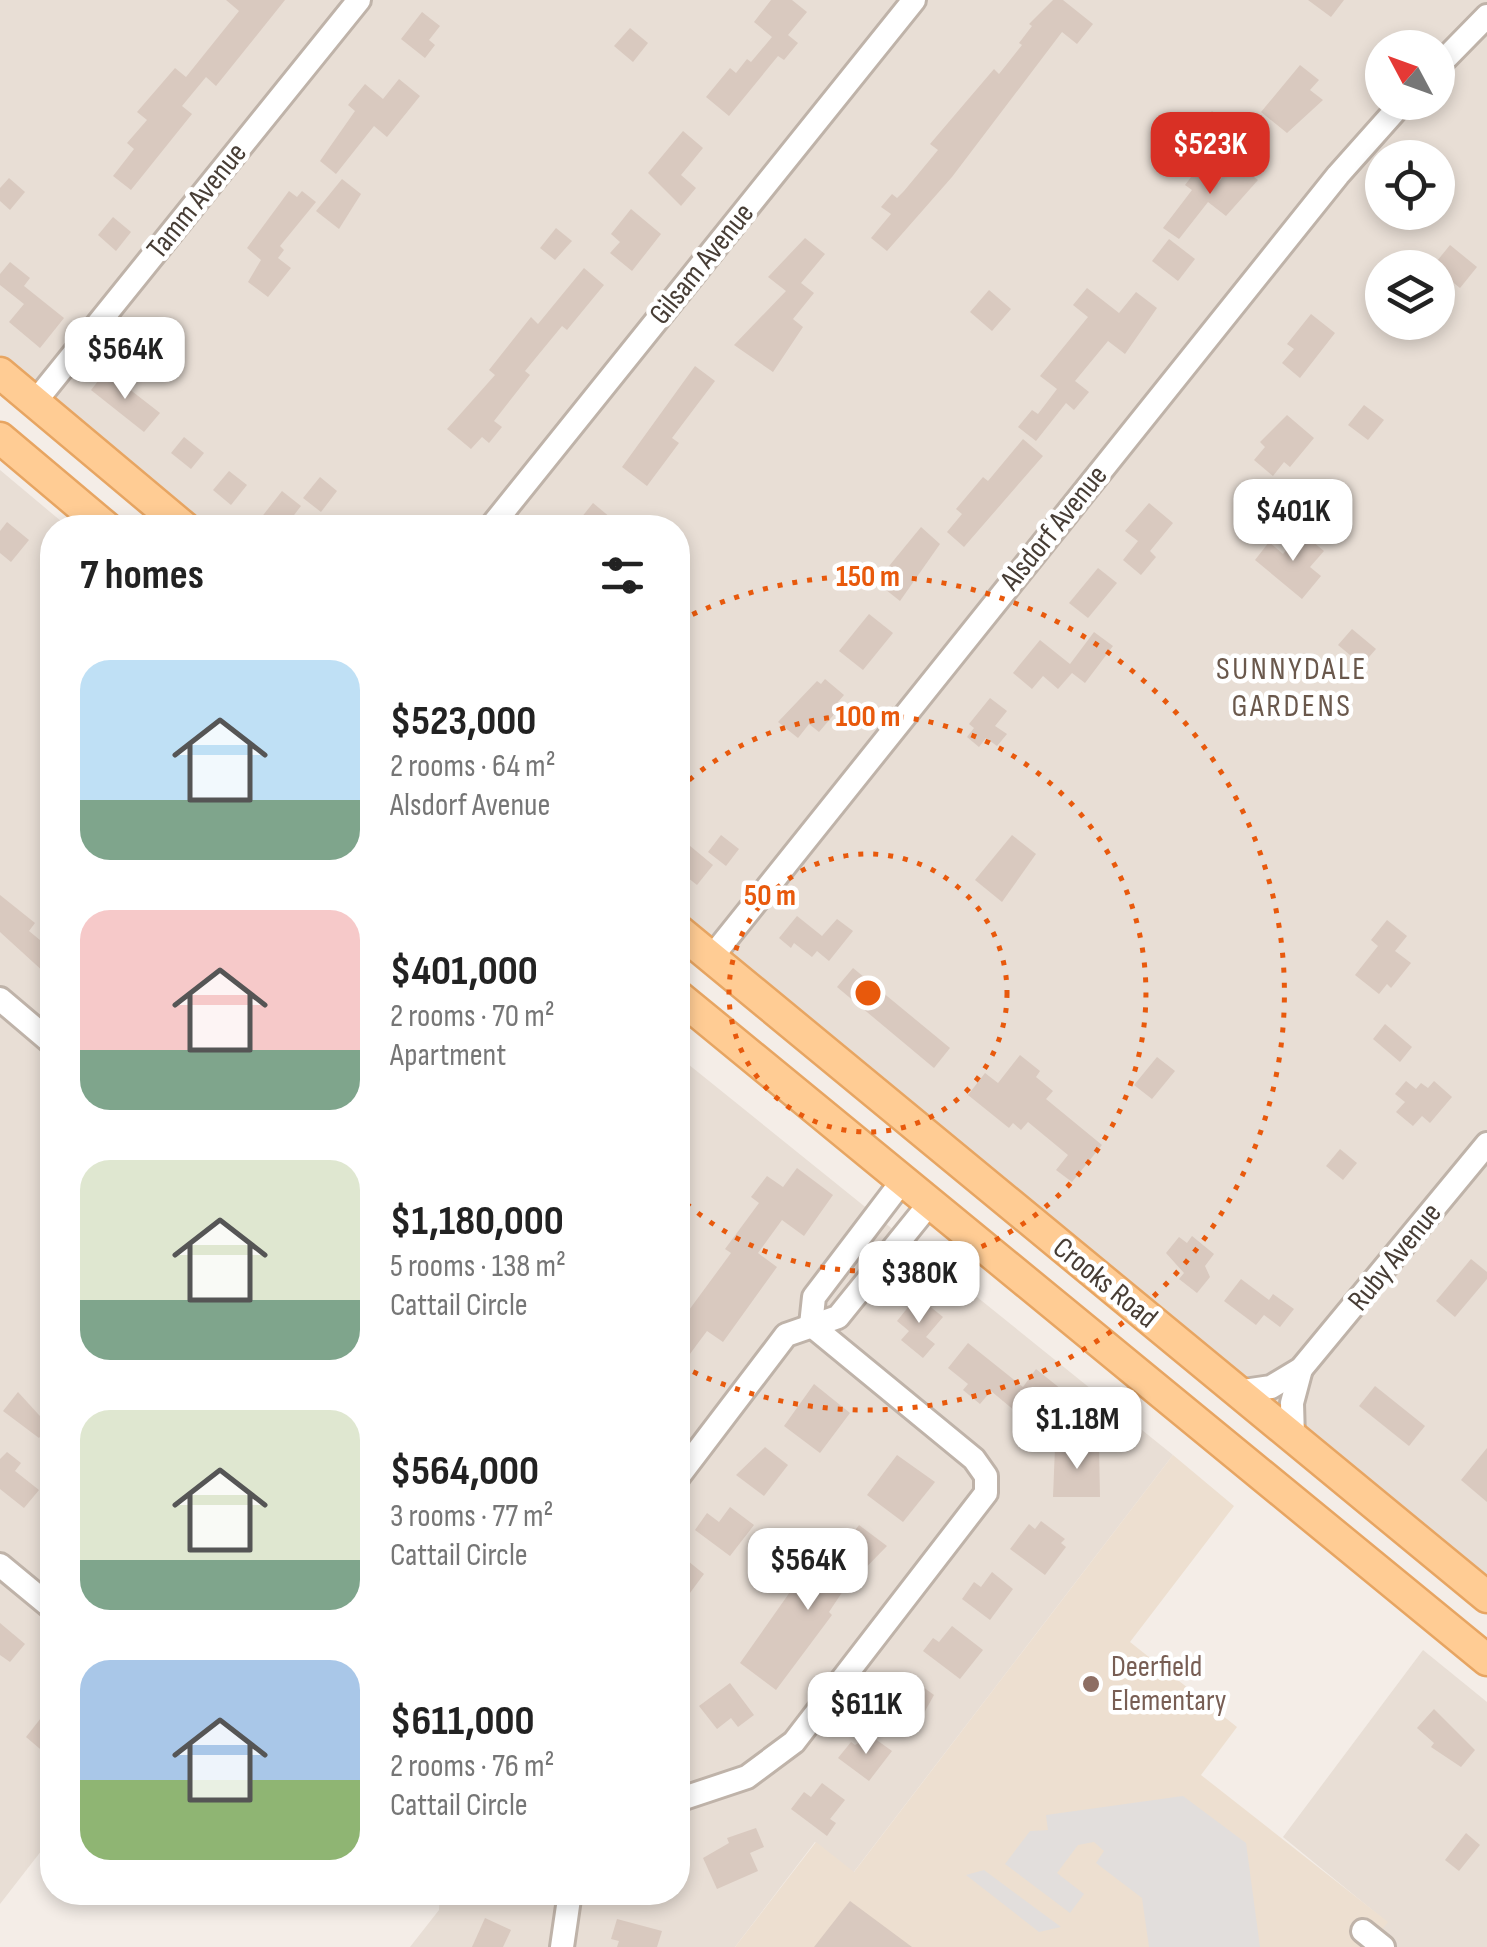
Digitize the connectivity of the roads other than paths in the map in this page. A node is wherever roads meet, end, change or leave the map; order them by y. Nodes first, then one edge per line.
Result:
1 (360, 0) edge
2 (914, 0) edge
3 (1487, 16) edge
4 (1455, 49) edge
5 (1386, 120) edge
6 (0, 373) edge
7 (35, 402) junction
8 (0, 438) edge
9 (92, 515) edge
10 (170, 515) edge
11 (500, 515) edge
12 (690, 940) edge
13 (710, 958) junction
14 (0, 999) edge
15 (690, 1008) edge
16 (40, 1032) edge
17 (1487, 1144) edge
18 (903, 1180) junction
19 (930, 1203) junction
20 (1046, 1236) junction
21 (992, 1256) junction
22 (810, 1325) junction
23 (1302, 1369) junction
24 (1237, 1392) junction
25 (1293, 1438) junction
26 (1229, 1449) junction
27 (690, 1461) edge
28 (0, 1565) edge
29 (1487, 1597) edge
30 (40, 1598) edge
31 (1487, 1660) edge
32 (690, 1796) edge
33 (568, 1905) edge
34 (1363, 1931) dead end
35 (562, 1947) edge
36 (1383, 1947) edge

1 - 7 street, Tamm Avenue
2 - 11 street, Gilsam Avenue
3 - 4 street
5 - 13 street, Alsdorf Avenue
6 - 7 main road
7 - 10 main road
8 - 9 main road
12 - 13 main road, Crooks Road
13 - 20 main road, Crooks Road
14 - 16 street
15 - 18 main road, Crooks Road
17 - 23 street, Ruby Avenue
18 - 19 main road, Crooks Road
18 - 22 street
19 - 21 main road, Crooks Road
19 - 22 street
20 - 21 main road
20 - 24 main road, Crooks Road
21 - 26 main road, Crooks Road
22 - 27 street
22 - 32 street
23 - 24 street, Ruby Avenue
23 - 25 street, Ruby Avenue
24 - 25 main road, Crooks Road
25 - 26 main road
25 - 29 main road, Crooks Road
26 - 31 main road, Crooks Road
28 - 30 street
33 - 35 street
34 - 36 street

